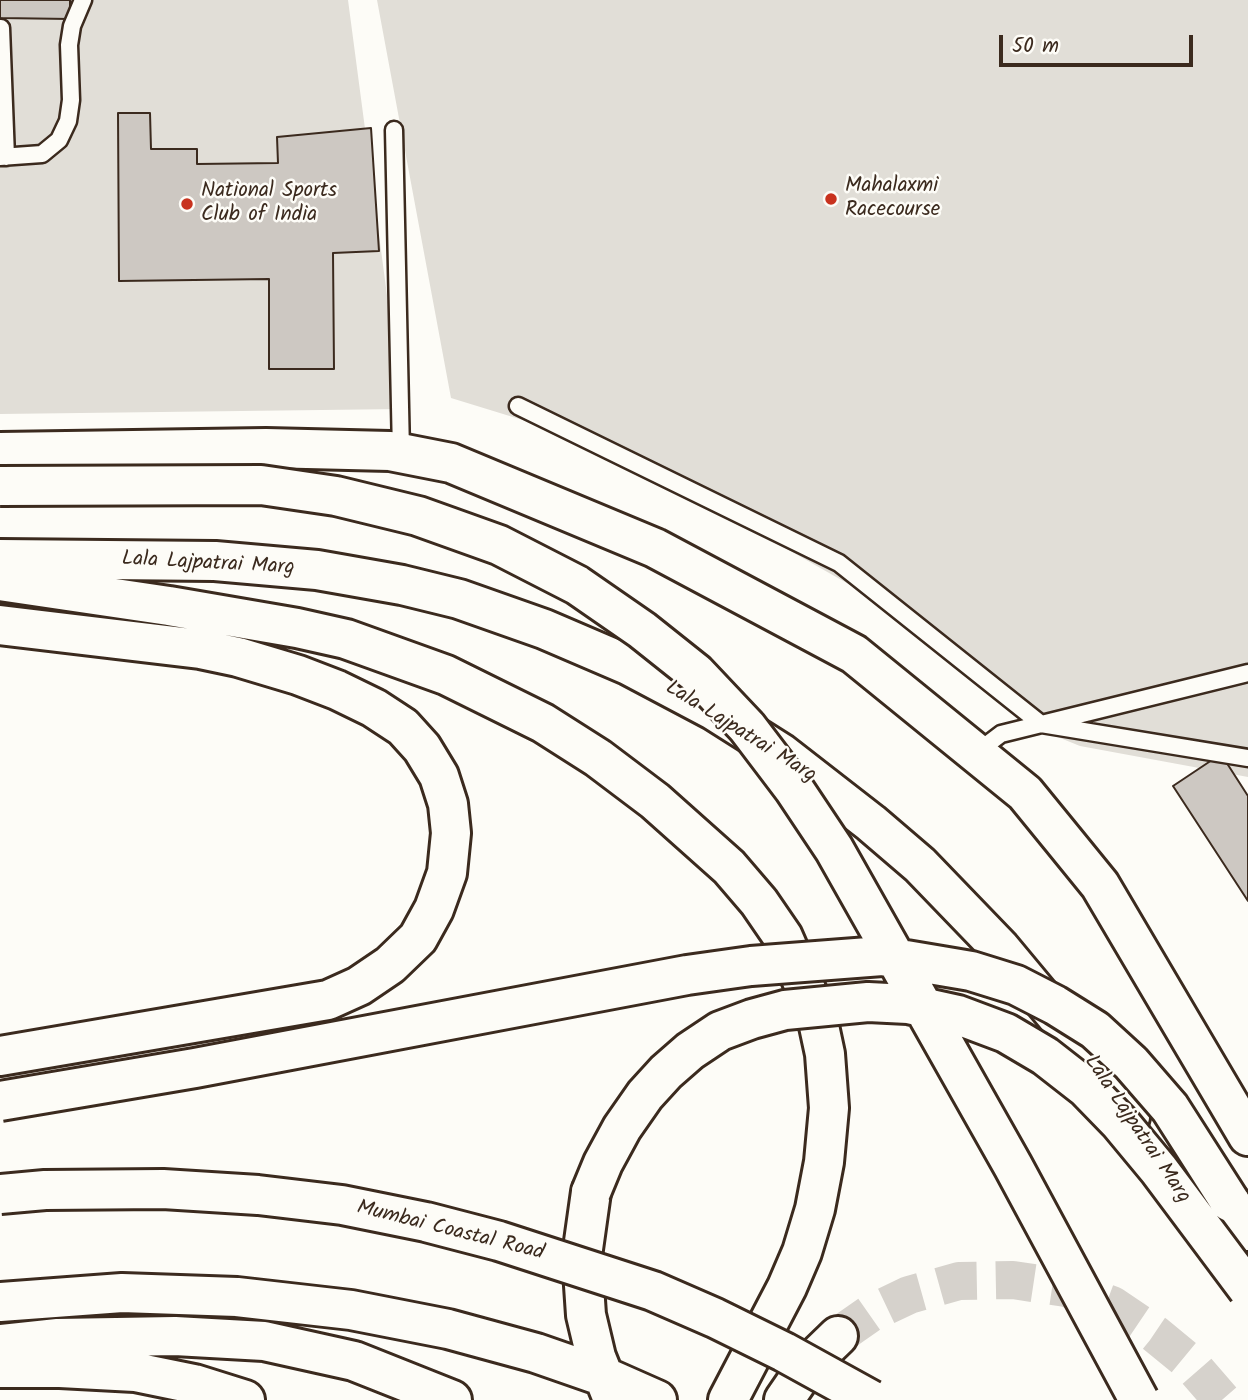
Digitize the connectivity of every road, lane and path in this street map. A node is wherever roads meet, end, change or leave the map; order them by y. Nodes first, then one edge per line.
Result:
1 (83, 0) edge
2 (1, 28) edge
3 (394, 130) dead end
4 (3, 157) edge
5 (518, 406) dead end
6 (0, 452) edge
7 (401, 452) junction
8 (0, 486) edge
9 (0, 559) edge
10 (0, 581) edge
11 (0, 625) edge
12 (1248, 673) edge
13 (1041, 724) junction
14 (976, 753) junction
15 (1248, 758) edge
16 (0, 1056) edge
17 (0, 1101) edge
18 (1248, 1136) edge
19 (0, 1194) edge
20 (1248, 1231) edge
21 (1248, 1289) edge
22 (0, 1302) edge
23 (1248, 1306) edge
24 (838, 1336) tunnel mouth
25 (1105, 1338) junction
26 (0, 1344) edge
27 (0, 1368) edge
28 (245, 1400) edge
29 (452, 1400) edge
30 (615, 1400) edge
31 (657, 1400) edge
32 (728, 1400) edge
33 (784, 1400) edge
34 (871, 1400) edge
35 (1125, 1400) edge
36 (1139, 1400) edge

1 - 4 lane
2 - 4 lane
3 - 7 lane
5 - 13 lane
6 - 7 main road
7 - 14 main road
8 - 25 main road, bridge
9 - 23 main road, Lala Lajpatrai Marg
10 - 32 main road
11 - 16 main road
12 - 13 lane
13 - 14 lane
13 - 15 lane
14 - 18 main road
17 - 20 main road, bridge
19 - 34 main road, Mumbai Coastal Road, bridge
21 - 30 main road, bridge
22 - 31 main road
24 - 33 main road
25 - 35 main road, bridge
25 - 36 main road, bridge
26 - 29 main road
27 - 28 main road

